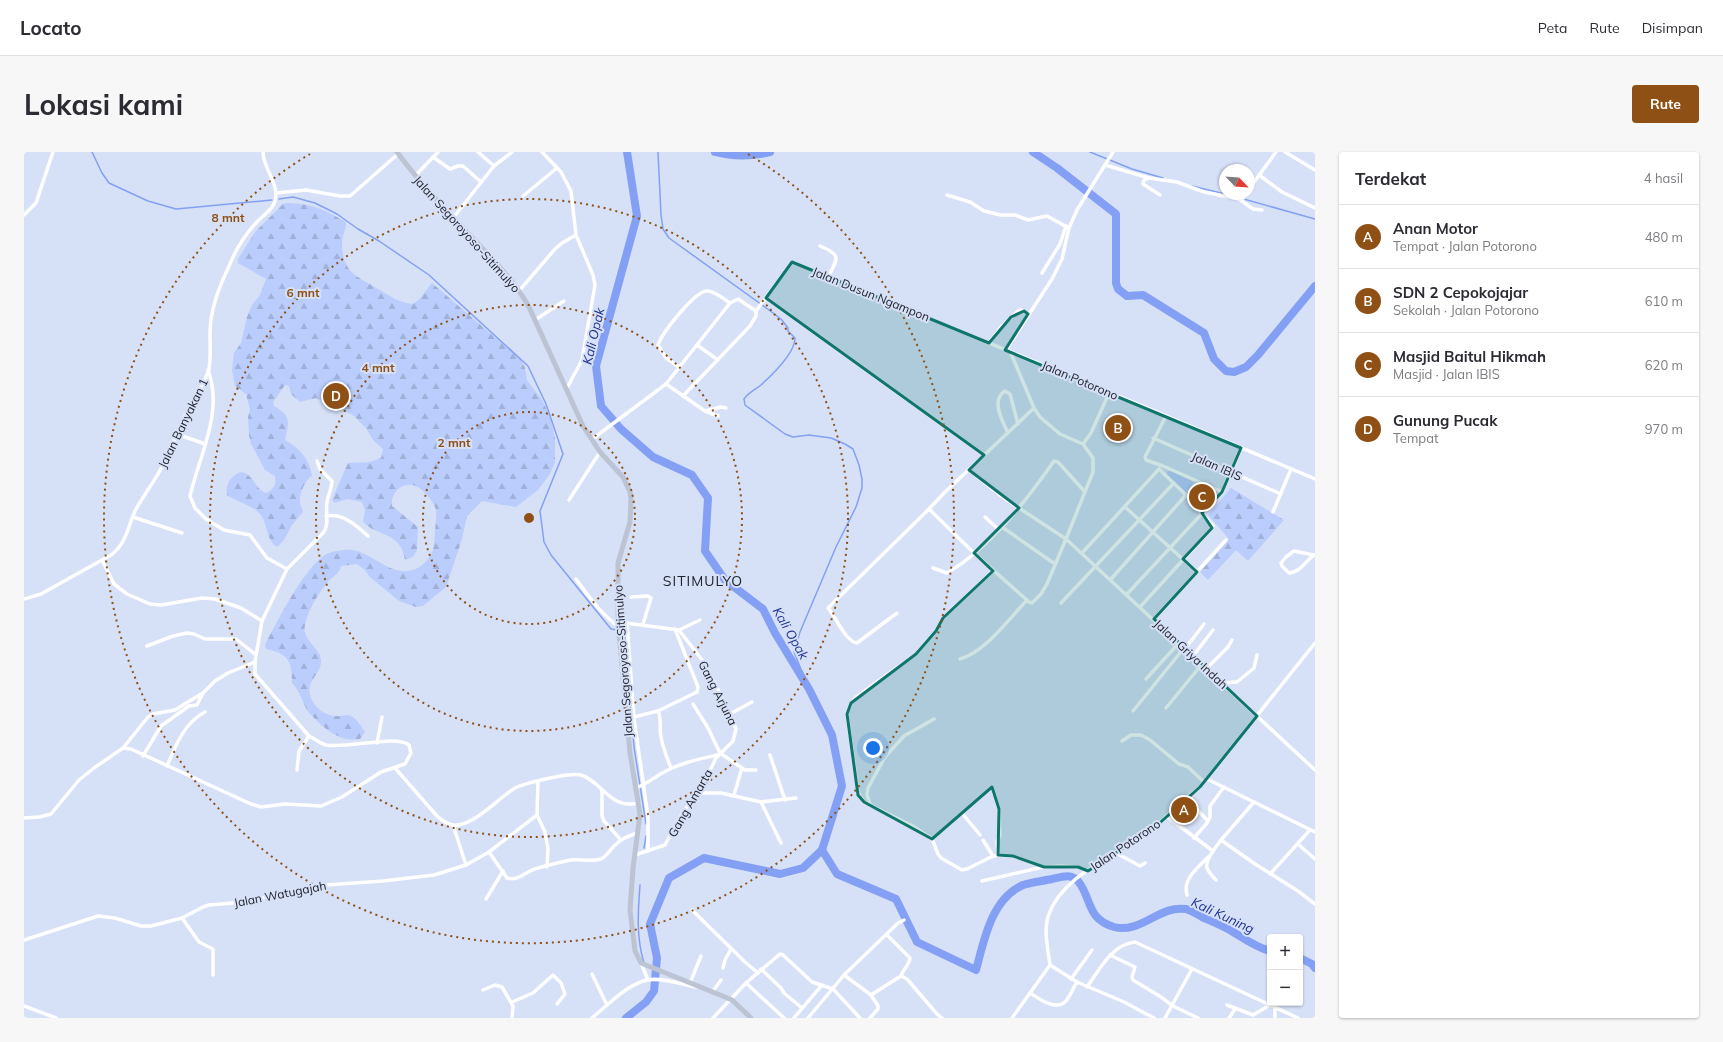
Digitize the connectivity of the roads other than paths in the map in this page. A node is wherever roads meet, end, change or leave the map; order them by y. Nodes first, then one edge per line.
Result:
1 (53, 152) edge
2 (263, 152) edge
3 (438, 152) edge
4 (478, 152) edge
5 (512, 152) edge
6 (542, 152) edge
7 (1113, 152) edge
8 (1276, 152) edge
9 (1285, 152) edge
10 (398, 153) edge
11 (433, 157) junction
12 (1106, 164) junction
13 (494, 166) junction
14 (557, 168) junction
15 (1315, 170) edge
16 (1259, 175) junction
17 (415, 176) junction
18 (1149, 178) junction
19 (1255, 181) edge
20 (481, 182) junction
21 (276, 193) junction
22 (1219, 194) edge
23 (947, 195) dead end
24 (1160, 195) dead end
25 (523, 196) dead end
26 (1245, 200) edge
27 (1315, 208) edge
28 (1262, 210) dead end
29 (24, 215) edge
30 (453, 218) junction
31 (1068, 227) junction
32 (576, 235) junction
33 (820, 246) dead end
34 (1042, 273) dead end
35 (828, 277) junction
36 (519, 291) junction
37 (766, 298) junction
38 (564, 301) dead end
39 (730, 303) junction
40 (756, 310) junction
41 (1028, 314) junction
42 (535, 320) junction
43 (989, 343) junction
44 (697, 345) junction
45 (1008, 350) junction
46 (718, 360) junction
47 (679, 367) junction
48 (208, 370) junction
49 (666, 384) junction
50 (567, 388) junction
51 (1109, 393) junction
52 (682, 396) junction
53 (726, 408) dead end
54 (1034, 408) junction
55 (704, 411) junction
56 (718, 416) dead end
57 (1166, 416) junction
58 (1018, 424) junction
59 (1008, 433) junction
60 (177, 434) junction
61 (1154, 438) junction
62 (591, 440) junction
63 (205, 444) junction
64 (1084, 444) junction
65 (1241, 448) junction
66 (600, 452) junction
67 (984, 456) junction
68 (317, 461) dead end
69 (1163, 466) junction
70 (1159, 469) junction
71 (1291, 469) junction
72 (969, 470) junction
73 (1231, 472) junction
74 (1315, 479) edge
75 (1173, 484) junction
76 (1085, 492) junction
77 (1222, 492) junction
78 (1281, 494) junction
79 (1186, 496) junction
80 (569, 500) dead end
81 (1125, 507) junction
82 (1019, 508) junction
83 (929, 509) junction
84 (1273, 512) dead end
85 (1202, 513) junction
86 (133, 516) junction
87 (326, 516) junction
88 (986, 517) dead end
89 (1140, 520) junction
90 (1001, 528) junction
91 (1152, 532) junction
92 (182, 533) dead end
93 (368, 536) dead end
94 (1066, 539) junction
95 (1226, 540) dead end
96 (1169, 547) junction
97 (974, 553) junction
98 (1082, 553) junction
99 (1314, 554) edge
100 (1183, 559) junction
101 (102, 560) junction
102 (1055, 564) junction
103 (1097, 566) junction
104 (933, 568) dead end
105 (288, 569) junction
106 (993, 571) junction
107 (1197, 572) junction
108 (576, 579) dead end
109 (1111, 579) junction
110 (1127, 594) junction
111 (631, 597) dead end
112 (24, 599) edge
113 (1026, 600) junction
114 (1061, 603) dead end
115 (1140, 607) junction
116 (897, 613) dead end
117 (1154, 619) junction
118 (700, 620) dead end
119 (262, 621) junction
120 (627, 623) junction
121 (618, 624) junction
122 (643, 624) junction
123 (1204, 624) dead end
124 (677, 630) junction
125 (1213, 630) dead end
126 (1232, 640) dead end
127 (1178, 643) junction
128 (1315, 644) edge
129 (147, 646) dead end
130 (1185, 649) junction
131 (256, 655) junction
132 (1257, 655) dead end
133 (1193, 656) junction
134 (960, 659) dead end
135 (255, 662) junction
136 (1202, 664) junction
137 (1207, 668) junction
138 (1146, 679) dead end
139 (1221, 683) junction
140 (203, 693) junction
141 (752, 702) dead end
142 (693, 704) dead end
143 (1166, 708) dead end
144 (658, 711) junction
145 (1133, 711) dead end
146 (205, 712) dead end
147 (730, 714) junction
148 (1257, 716) junction
149 (382, 717) dead end
150 (634, 718) junction
151 (626, 719) junction
152 (934, 719) dead end
153 (309, 736) junction
154 (1122, 741) dead end
155 (377, 742) junction
156 (123, 748) junction
157 (719, 754) junction
158 (143, 756) junction
159 (770, 756) dead end
160 (167, 766) junction
161 (395, 768) junction
162 (671, 768) junction
163 (742, 768) junction
164 (297, 770) dead end
165 (756, 770) dead end
166 (1315, 770) edge
167 (1207, 779) junction
168 (538, 782) junction
169 (1204, 782) junction
170 (644, 785) junction
171 (1224, 787) junction
172 (636, 788) junction
173 (602, 790) junction
174 (699, 792) junction
175 (734, 795) junction
176 (796, 798) dead end
177 (1186, 798) junction
178 (785, 800) junction
179 (761, 802) junction
180 (1254, 802) junction
181 (639, 803) junction
182 (867, 803) junction
183 (962, 813) junction
184 (537, 815) junction
185 (1166, 816) junction
186 (24, 818) edge
187 (1208, 821) junction
188 (453, 825) junction
189 (1310, 830) junction
190 (1315, 832) edge
191 (639, 833) junction
192 (980, 835) dead end
193 (1194, 838) junction
194 (932, 839) junction
195 (621, 840) junction
196 (983, 840) dead end
197 (1221, 840) junction
198 (780, 843) dead end
199 (1298, 844) junction
200 (648, 851) junction
201 (1213, 851) junction
202 (489, 852) junction
203 (1116, 853) junction
204 (635, 855) junction
205 (998, 855) junction
206 (993, 856) junction
207 (1208, 858) junction
208 (1315, 859) edge
209 (1145, 863) dead end
210 (466, 865) junction
211 (547, 867) junction
212 (1044, 867) junction
213 (503, 871) junction
214 (1088, 871) junction
215 (1270, 874) junction
216 (1216, 880) dead end
217 (982, 882) dead end
218 (1187, 895) dead end
219 (486, 900) dead end
220 (1315, 904) edge
221 (692, 910) dead end
222 (182, 918) junction
223 (904, 920) dead end
224 (886, 935) junction
225 (24, 940) edge
226 (731, 949) junction
227 (1092, 950) dead end
228 (1110, 955) junction
229 (701, 956) dead end
230 (641, 963) junction
231 (1050, 965) junction
232 (723, 968) dead end
233 (761, 969) junction
234 (1192, 969) junction
235 (758, 973) junction
236 (592, 974) dead end
237 (213, 975) dead end
238 (844, 975) junction
239 (901, 976) junction
240 (670, 978) junction
241 (1071, 979) junction
242 (650, 980) junction
243 (721, 980) dead end
244 (1077, 982) junction
245 (690, 983) junction
246 (746, 984) junction
247 (822, 986) junction
248 (1087, 987) junction
249 (829, 988) junction
250 (706, 989) junction
251 (483, 990) dead end
252 (713, 991) junction
253 (1030, 993) junction
254 (871, 995) junction
255 (732, 1000) junction
256 (512, 1002) junction
257 (557, 1004) dead end
258 (1267, 1004) edge
259 (607, 1005) junction
260 (1227, 1005) dead end
261 (24, 1006) edge
262 (1173, 1006) junction
263 (1268, 1006) edge
264 (1275, 1007) joint
265 (802, 1008) junction
266 (1235, 1009) junction
267 (936, 1016) edge
268 (56, 1018) edge
269 (512, 1018) edge
270 (592, 1018) edge
271 (713, 1018) edge
272 (751, 1018) edge
273 (784, 1018) edge
274 (794, 1018) edge
275 (808, 1018) edge
276 (860, 1018) edge
277 (872, 1018) edge
278 (942, 1018) edge
279 (1012, 1018) edge
280 (1154, 1018) edge
281 (1165, 1018) edge
282 (1198, 1018) edge
283 (1230, 1018) edge
284 (1275, 1018) edge
285 (1298, 1018) edge

1 - 29 street
2 - 21 street
3 - 11 street
4 - 13 street
5 - 13 street
6 - 14 street
7 - 12 street
8 - 16 street
9 - 15 street
10 - 17 main road, Jalan Segoroyoso-Sitimulyo
10 - 21 street
11 - 17 street
11 - 20 street
12 - 18 street
12 - 31 street
13 - 20 street
14 - 25 street
14 - 32 street
16 - 19 street
16 - 27 street
17 - 30 main road, Jalan Segoroyoso-Sitimulyo
18 - 22 street
18 - 24 street
20 - 30 street
21 - 48 street, Jalan Banyakan 1
23 - 31 street
26 - 28 street
30 - 36 main road, Jalan Segoroyoso-Sitimulyo
31 - 34 street
31 - 41 street
32 - 36 street
32 - 50 street
33 - 35 street
35 - 37 street, Jalan Dusun Ngampon
35 - 43 street, Jalan Dusun Ngampon
36 - 42 main road, Jalan Segoroyoso-Sitimulyo
37 - 40 street, Jalan Dusun Ngampon
37 - 67 street
38 - 42 street
39 - 40 street
39 - 44 street
39 - 47 street
40 - 46 street, Jalan Dusun Ngampon
41 - 43 street
41 - 45 street
42 - 50 main road, Jalan Segoroyoso-Sitimulyo
43 - 45 street, Jalan Dusun Ngampon
44 - 46 street
44 - 47 street
45 - 51 street, Jalan Potorono
45 - 54 street
46 - 52 street, Jalan Dusun Ngampon
47 - 49 street
48 - 60 street, Jalan Banyakan 1
48 - 63 street
49 - 52 street
49 - 62 street
50 - 62 main road, Jalan Segoroyoso-Sitimulyo
51 - 57 street, Jalan Potorono
51 - 64 street
52 - 55 street
53 - 55 street
54 - 58 street
54 - 64 street
55 - 56 street
57 - 61 street
57 - 65 street, Jalan Potorono
58 - 59 street
58 - 59 street
59 - 67 street
60 - 63 street
60 - 86 street, Jalan Banyakan 1
61 - 69 street
61 - 73 street, Jalan IBIS
62 - 66 main road, Jalan Segoroyoso-Sitimulyo
63 - 105 street
64 - 76 street
65 - 71 street, Jalan Potorono
65 - 73 street
66 - 80 street
66 - 121 main road, Jalan Segoroyoso-Sitimulyo
67 - 72 street
68 - 87 street
69 - 70 street
69 - 77 street
70 - 75 street
70 - 81 street
71 - 74 street, Jalan Potorono
71 - 78 street
72 - 82 street, Jalan Griya Indah
72 - 83 street
73 - 77 street
73 - 78 street, Jalan IBIS
75 - 79 street
75 - 89 street
76 - 82 street
76 - 94 street
77 - 85 street
78 - 84 street
79 - 85 street
79 - 91 street
81 - 89 street
81 - 98 street
82 - 90 street
82 - 94 street, Jalan Griya Indah
83 - 97 street
83 - 116 street
85 - 96 street
85 - 100 street
86 - 92 street
86 - 101 street, Jalan Banyakan 1
87 - 93 street
87 - 105 street
88 - 90 street
89 - 91 street
89 - 103 street
90 - 97 street
90 - 102 street
91 - 96 street
91 - 109 street
94 - 98 street, Jalan Griya Indah
94 - 102 street
95 - 107 street
96 - 100 street
96 - 110 street
97 - 104 street
97 - 106 street
98 - 103 street, Jalan Griya Indah
99 - 99 street
100 - 107 street
100 - 115 street
101 - 112 street, Jalan Banyakan 1
101 - 119 street
102 - 113 street
103 - 109 street, Jalan Griya Indah
103 - 114 street
105 - 119 street
106 - 113 street
106 - 182 street
107 - 117 street
108 - 121 street
109 - 110 street, Jalan Griya Indah
110 - 115 street, Jalan Griya Indah
111 - 122 street
113 - 134 street
115 - 117 street, Jalan Griya Indah
117 - 127 street, Jalan Griya Indah
118 - 124 street
119 - 131 street
120 - 121 street
120 - 122 street
120 - 150 street
121 - 151 main road, Jalan Segoroyoso-Sitimulyo
122 - 124 street
123 - 130 street
124 - 144 street
124 - 147 street, Gang Arjuna
125 - 133 street
126 - 137 street
127 - 130 street, Jalan Griya Indah
127 - 138 street
128 - 148 street, Jalan Potorono
129 - 131 street
130 - 133 street, Jalan Griya Indah
130 - 145 street
131 - 135 street
132 - 139 street
133 - 136 street, Jalan Griya Indah
135 - 140 street
135 - 153 street
136 - 137 street, Jalan Griya Indah
136 - 143 street
137 - 139 street, Jalan Griya Indah
139 - 148 street, Jalan Griya Indah
140 - 156 street
140 - 158 street
141 - 147 street
142 - 157 street
144 - 150 street
144 - 162 street
146 - 160 street
147 - 157 street, Gang Arjuna
148 - 166 street, Jalan Griya Indah
148 - 167 street, Jalan Potorono
149 - 155 street
150 - 151 street
150 - 170 street
151 - 172 main road, Jalan Segoroyoso-Sitimulyo
152 - 182 street
153 - 155 street
153 - 164 street
154 - 169 street
155 - 161 street
156 - 158 street
156 - 186 street
157 - 162 street
157 - 163 street
157 - 174 street, Gang Amarta
158 - 160 street
159 - 178 street
160 - 161 street
161 - 188 street
162 - 170 street
163 - 165 street
163 - 175 street
167 - 169 street, Jalan Potorono
167 - 171 street
168 - 173 street
168 - 184 street
168 - 188 street
169 - 177 street, Jalan Potorono
170 - 172 street
170 - 200 street
171 - 180 street
171 - 187 street
172 - 181 main road, Jalan Segoroyoso-Sitimulyo
173 - 181 street
173 - 195 street
174 - 175 street
174 - 200 street, Gang Amarta
175 - 179 street
176 - 178 street
177 - 185 street, Jalan Potorono
177 - 187 street
178 - 179 street
179 - 198 street
180 - 189 street
180 - 197 street
181 - 191 main road, Jalan Segoroyoso-Sitimulyo
182 - 194 street
183 - 192 street
183 - 194 street
183 - 205 street
184 - 202 street, Jalan Watugajah
184 - 211 street
185 - 193 street
185 - 203 street, Jalan Potorono
187 - 193 street
188 - 210 street
189 - 190 street
189 - 199 street
191 - 195 street
191 - 204 main road, Jalan Segoroyoso-Sitimulyo
193 - 201 street
194 - 206 street
195 - 211 street
196 - 206 street
197 - 201 street
197 - 215 street
199 - 208 street
199 - 215 street
200 - 204 street, Gang Amarta
201 - 207 street
202 - 210 street, Jalan Watugajah
202 - 213 street
203 - 209 street
203 - 214 street, Jalan Potorono
204 - 230 main road, Jalan Segoroyoso-Sitimulyo
205 - 206 street
205 - 212 street
207 - 216 street
207 - 218 street
210 - 222 street, Jalan Watugajah
211 - 213 street
212 - 214 street
212 - 217 street
213 - 219 street
214 - 231 street, Jalan Potorono
215 - 220 street
221 - 226 street
222 - 225 street, Jalan Watugajah
222 - 237 street
223 - 224 street
224 - 238 street
224 - 239 street
226 - 232 street
226 - 235 street
227 - 241 street
228 - 234 street
228 - 248 street
228 - 262 street
229 - 245 street
230 - 240 main road
230 - 242 street, Jalan Segoroyoso-Sitimulyo
231 - 241 street
231 - 253 street
233 - 235 street
233 - 247 street
233 - 265 street
234 - 258 street
234 - 262 street
235 - 246 street
236 - 259 street
238 - 249 street
238 - 254 street
239 - 254 street
239 - 267 street
240 - 242 street
240 - 245 main road
240 - 250 street
241 - 244 street
242 - 259 street
243 - 252 street
244 - 248 street
244 - 253 street
245 - 250 main road
246 - 255 street
246 - 273 street
247 - 249 street
247 - 265 street
248 - 280 street
249 - 275 street
249 - 276 street
250 - 252 main road
251 - 256 street
252 - 255 main road
253 - 279 street
254 - 277 street
255 - 271 street
255 - 272 main road
256 - 257 street
256 - 269 street
259 - 270 street
260 - 266 street
261 - 268 street
262 - 281 street
262 - 282 street
263 - 266 street
264 - 284 street
264 - 285 street
265 - 274 street
266 - 283 street
267 - 278 street

